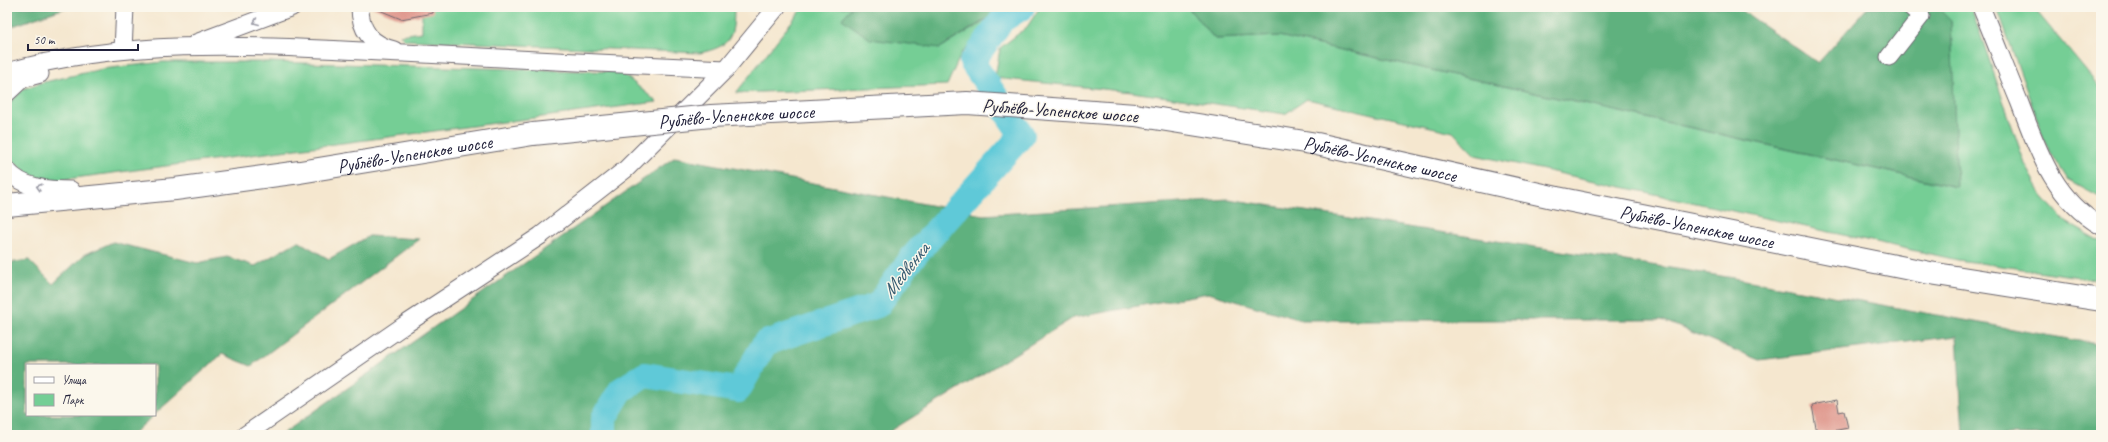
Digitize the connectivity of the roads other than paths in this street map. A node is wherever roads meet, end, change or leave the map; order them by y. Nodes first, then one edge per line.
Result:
1 (125, 7) edge
2 (292, 7) edge
3 (360, 7) edge
4 (777, 7) edge
5 (1911, 7) edge
6 (1981, 7) edge
7 (184, 47) junction
8 (123, 50) junction
9 (406, 54) junction
10 (1889, 57) dead end
11 (726, 69) junction
12 (7, 72) edge
13 (7, 93) edge
14 (7, 170) edge
15 (175, 189) junction
16 (7, 205) edge
17 (2101, 226) edge
18 (2101, 300) edge
19 (245, 435) edge

1 - 8 street
2 -> 7 street
3 - 9 street
4 - 11 street
5 - 10 street
6 - 17 street
7 - 8 street
7 - 9 street
8 - 12 street
8 - 13 street
9 - 11 street
11 - 19 street
15 -> 14 street
15 - 16 main road, Рублёво-Успенское шоссе
15 - 18 main road, Рублёво-Успенское шоссе, bridge

